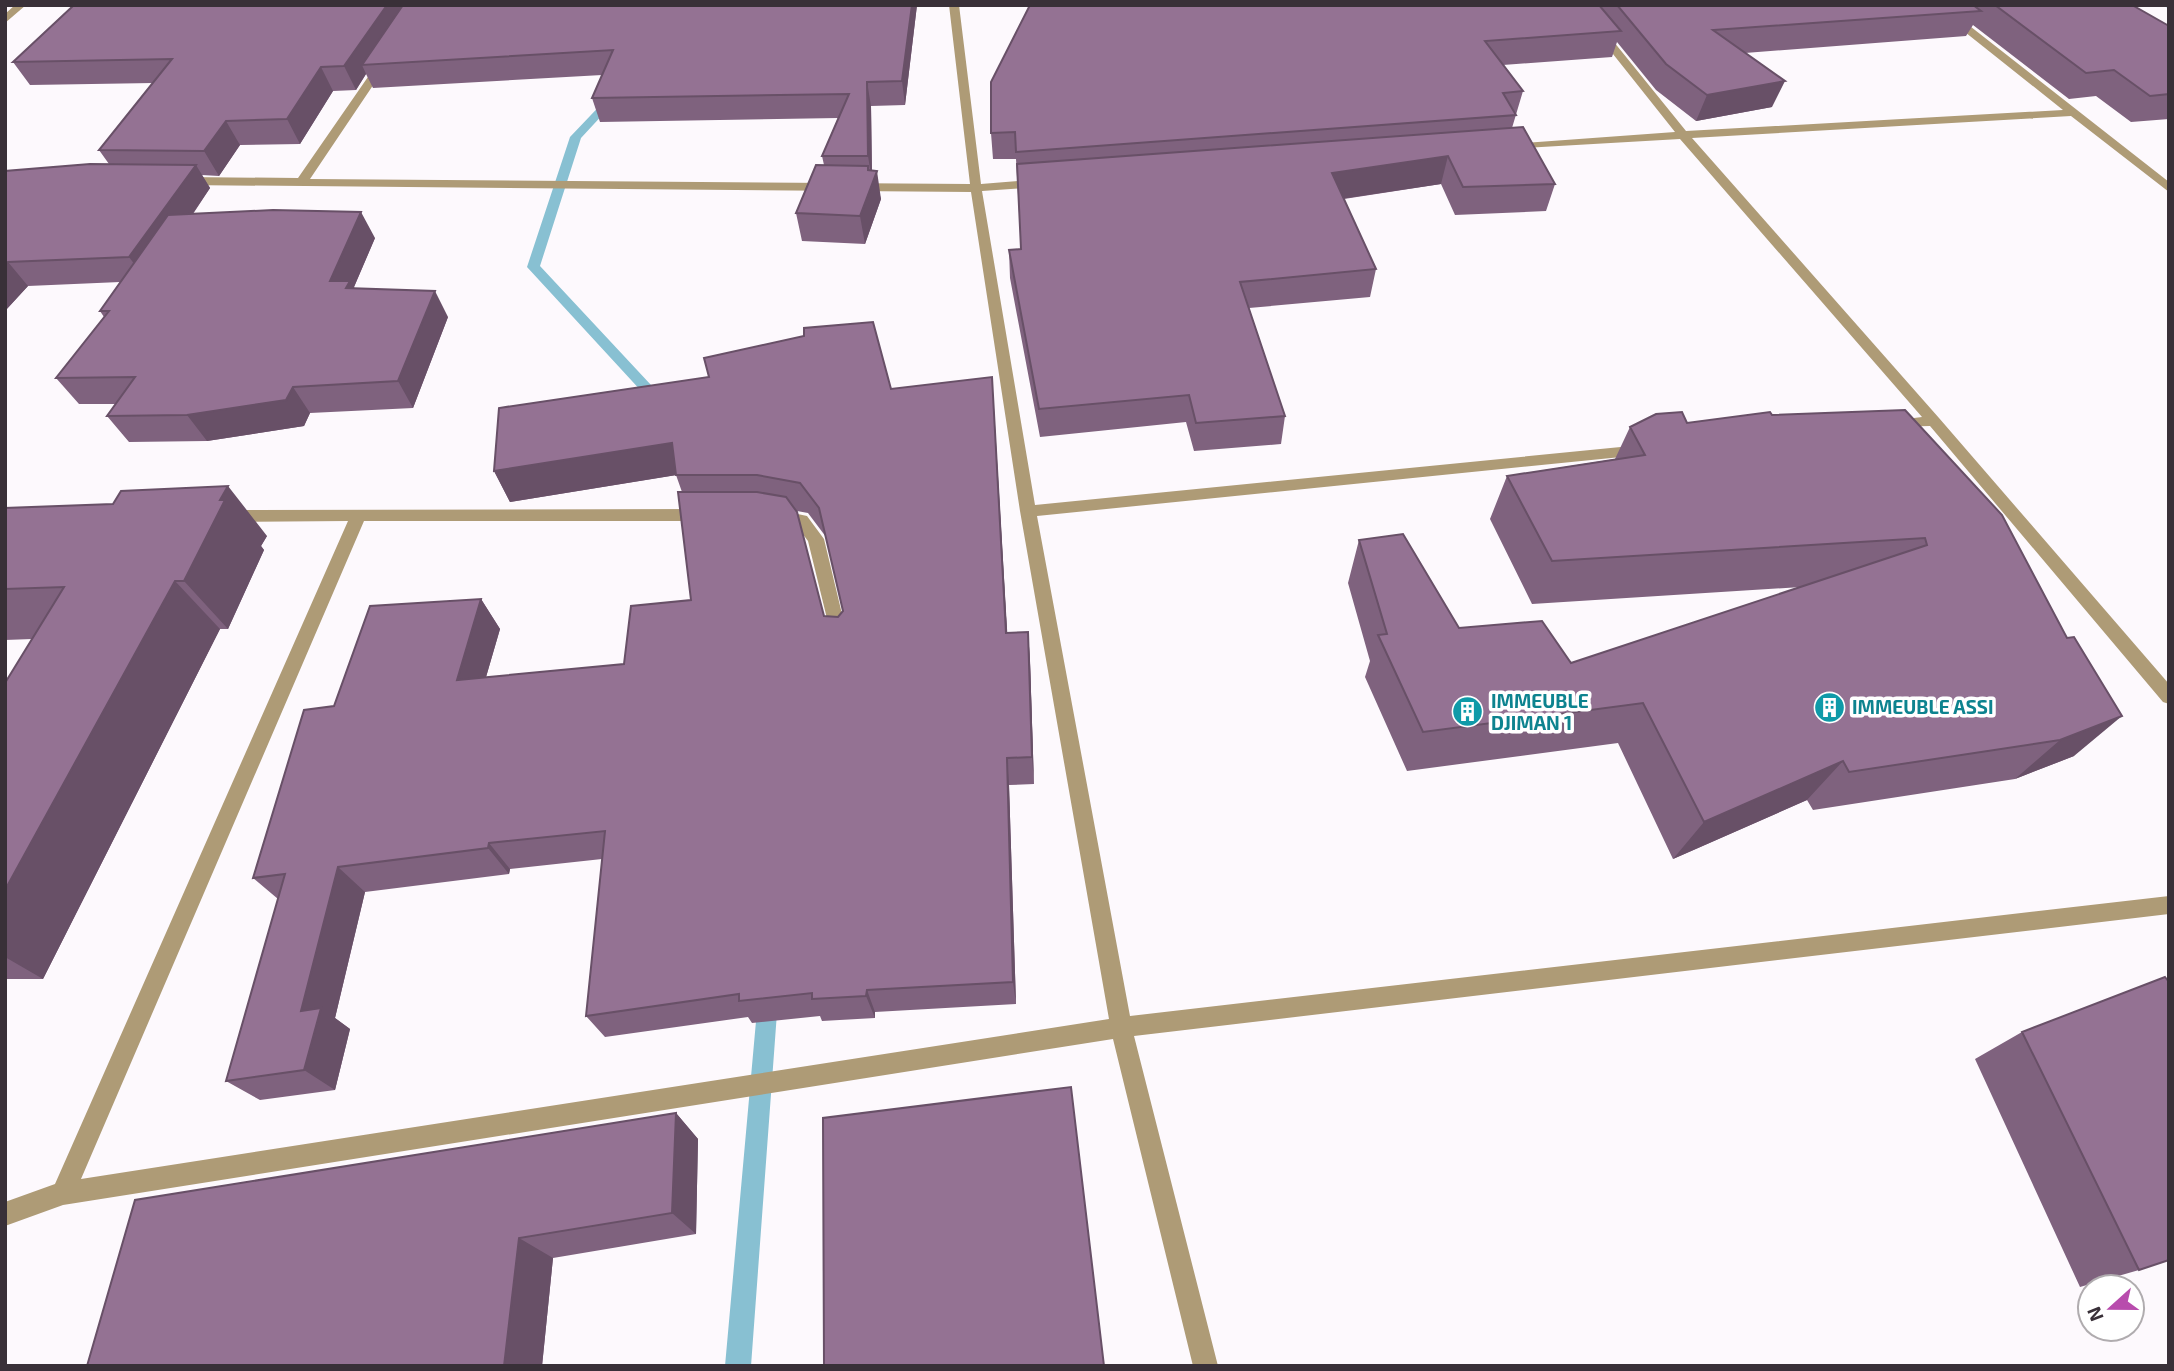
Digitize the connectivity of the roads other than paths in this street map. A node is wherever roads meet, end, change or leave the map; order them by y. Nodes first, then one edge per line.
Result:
1 (21, 5) edge
2 (954, 5) edge
3 (1579, 5) edge
4 (1936, 5) edge
5 (5, 20) edge
6 (392, 49) edge
7 (2071, 113) junction
8 (1683, 135) junction
9 (1503, 148) edge
10 (167, 181) edge
11 (303, 181) junction
12 (1059, 182) edge
13 (976, 188) junction
14 (2169, 188) edge
15 (1934, 421) junction
16 (1878, 426) edge
17 (1656, 448) edge
18 (1028, 511) junction
19 (712, 514) edge
20 (766, 514) edge
21 (209, 516) edge
22 (358, 516) junction
23 (840, 639) edge
24 (2169, 697) edge
25 (2169, 905) edge
26 (1121, 1027) junction
27 (63, 1193) junction
28 (5, 1214) edge
29 (1206, 1366) edge

1 - 5 street
2 - 13 street
3 - 8 street
4 - 7 street
6 - 11 street
7 - 8 street
7 - 14 street
8 - 9 street
8 - 15 street
10 - 11 street
11 - 13 street
12 - 13 street
13 - 18 street
15 - 16 street
15 - 24 street
17 - 18 street
18 - 26 street
19 - 22 street
20 - 23 street
21 - 22 street
22 - 27 street
25 - 26 street
26 - 27 street
26 - 29 street
27 - 28 street

